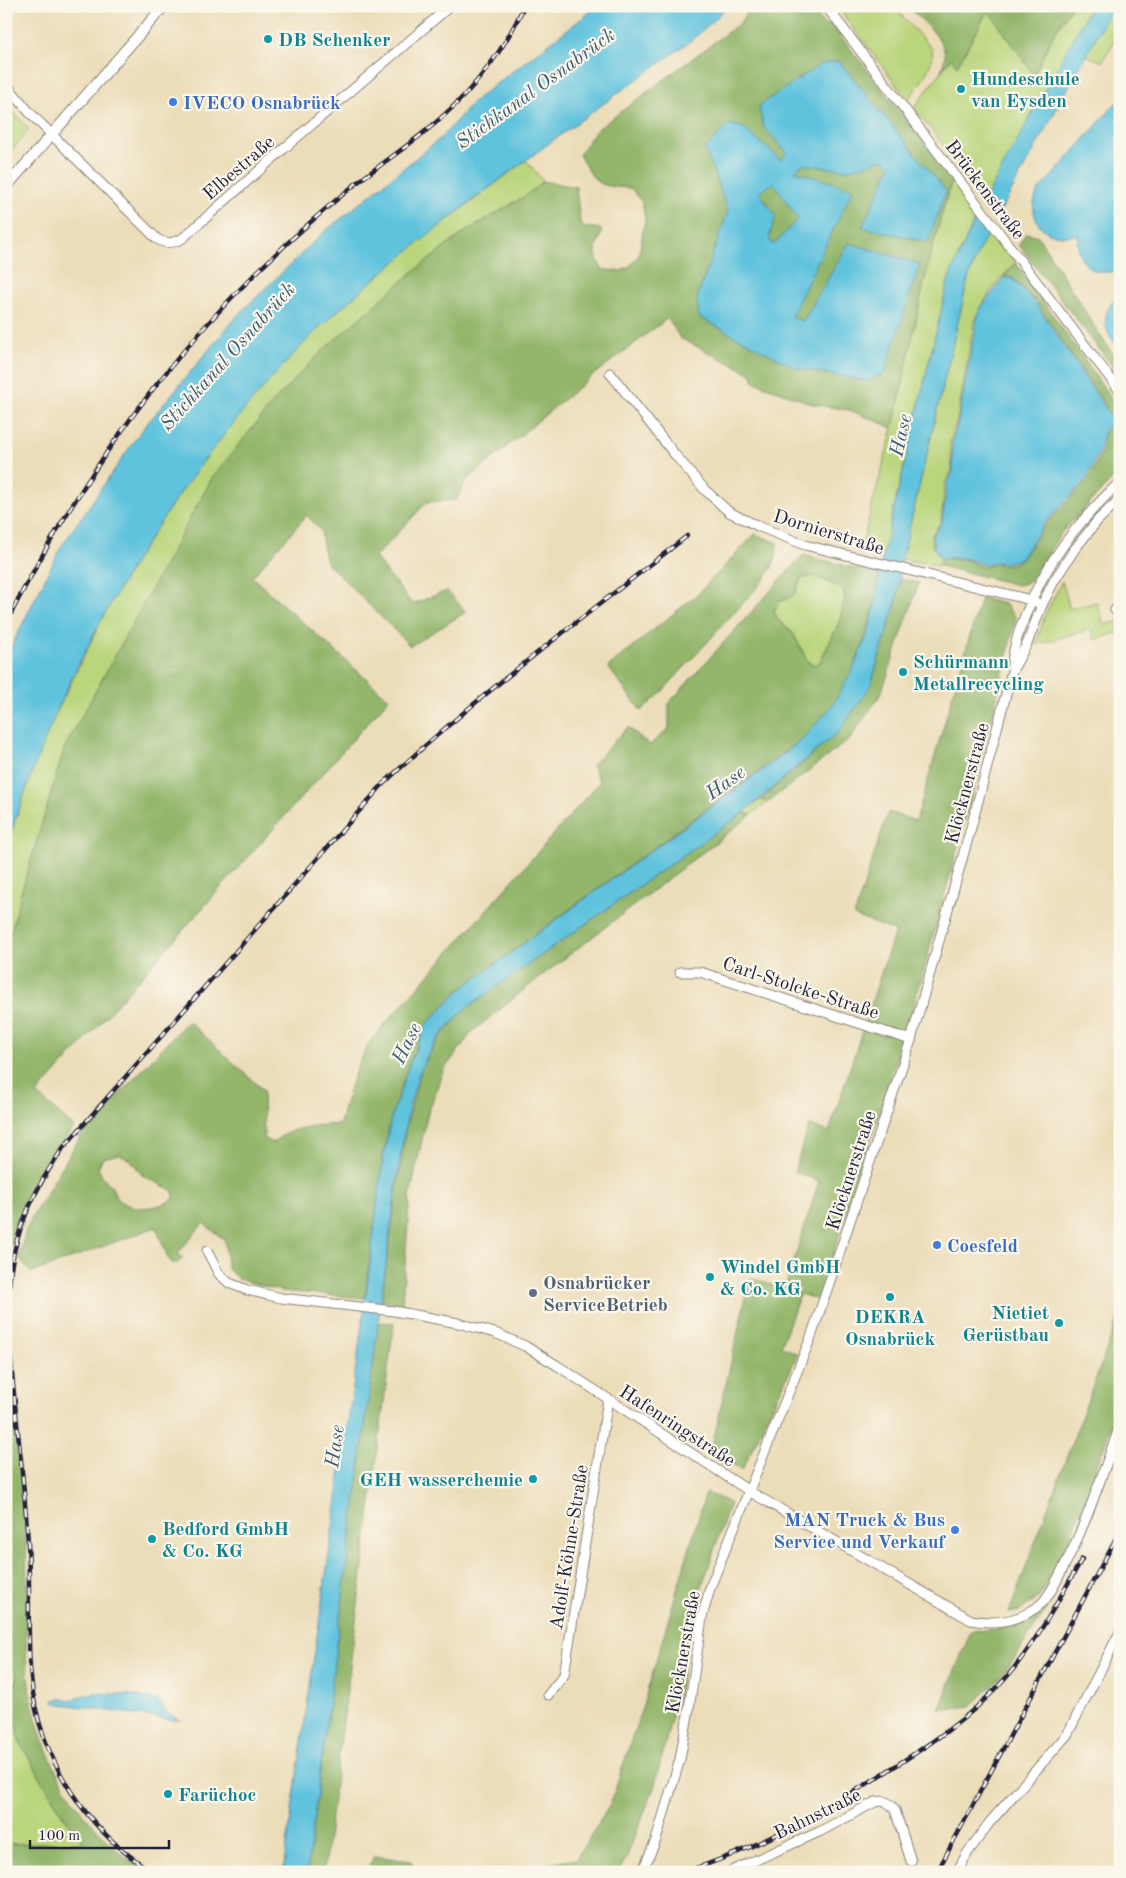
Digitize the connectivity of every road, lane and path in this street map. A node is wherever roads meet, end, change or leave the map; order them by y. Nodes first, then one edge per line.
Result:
1 (164, 6) edge
2 (450, 6) edge
3 (826, 6) edge
4 (842, 6) edge
5 (832, 14) junction
6 (6, 84) edge
7 (51, 134) junction
8 (6, 187) edge
9 (610, 373) dead end
10 (1120, 391) edge
11 (1120, 482) edge
12 (1120, 499) edge
13 (1031, 600) junction
14 (1042, 604) junction
15 (1012, 671) junction
16 (680, 972) dead end
17 (911, 1040) junction
18 (207, 1252) dead end
19 (608, 1398) junction
20 (1120, 1426) edge
21 (749, 1490) junction
22 (1120, 1632) edge
23 (548, 1695) dead end
24 (911, 1861) dead end
25 (642, 1872) edge
26 (729, 1872) edge
27 (957, 1872) edge

1 - 7 street
2 - 7 street, Elbestraße
3 - 5 street, Brückenstraße
4 - 5 street
5 - 10 street, Brückenstraße
6 - 7 street
7 - 8 street
9 - 13 street, Dornierstraße
11 - 13 street, Klöcknerstraße
12 - 14 street, Klöcknerstraße
13 - 14 street, Dornierstraße
13 - 15 street, Klöcknerstraße
14 - 15 street, Klöcknerstraße
15 - 17 street, Klöcknerstraße
16 - 17 street, Carl-Stolcke-Straße
17 - 21 street, Klöcknerstraße
18 - 19 street, Hafenringstraße
19 - 21 street, Hafenringstraße
19 - 23 street, Adolf-Köhne-Straße
20 - 21 street, Hafenringstraße
21 - 25 street, Klöcknerstraße
22 - 27 street
24 - 26 street, Bahnstraße

